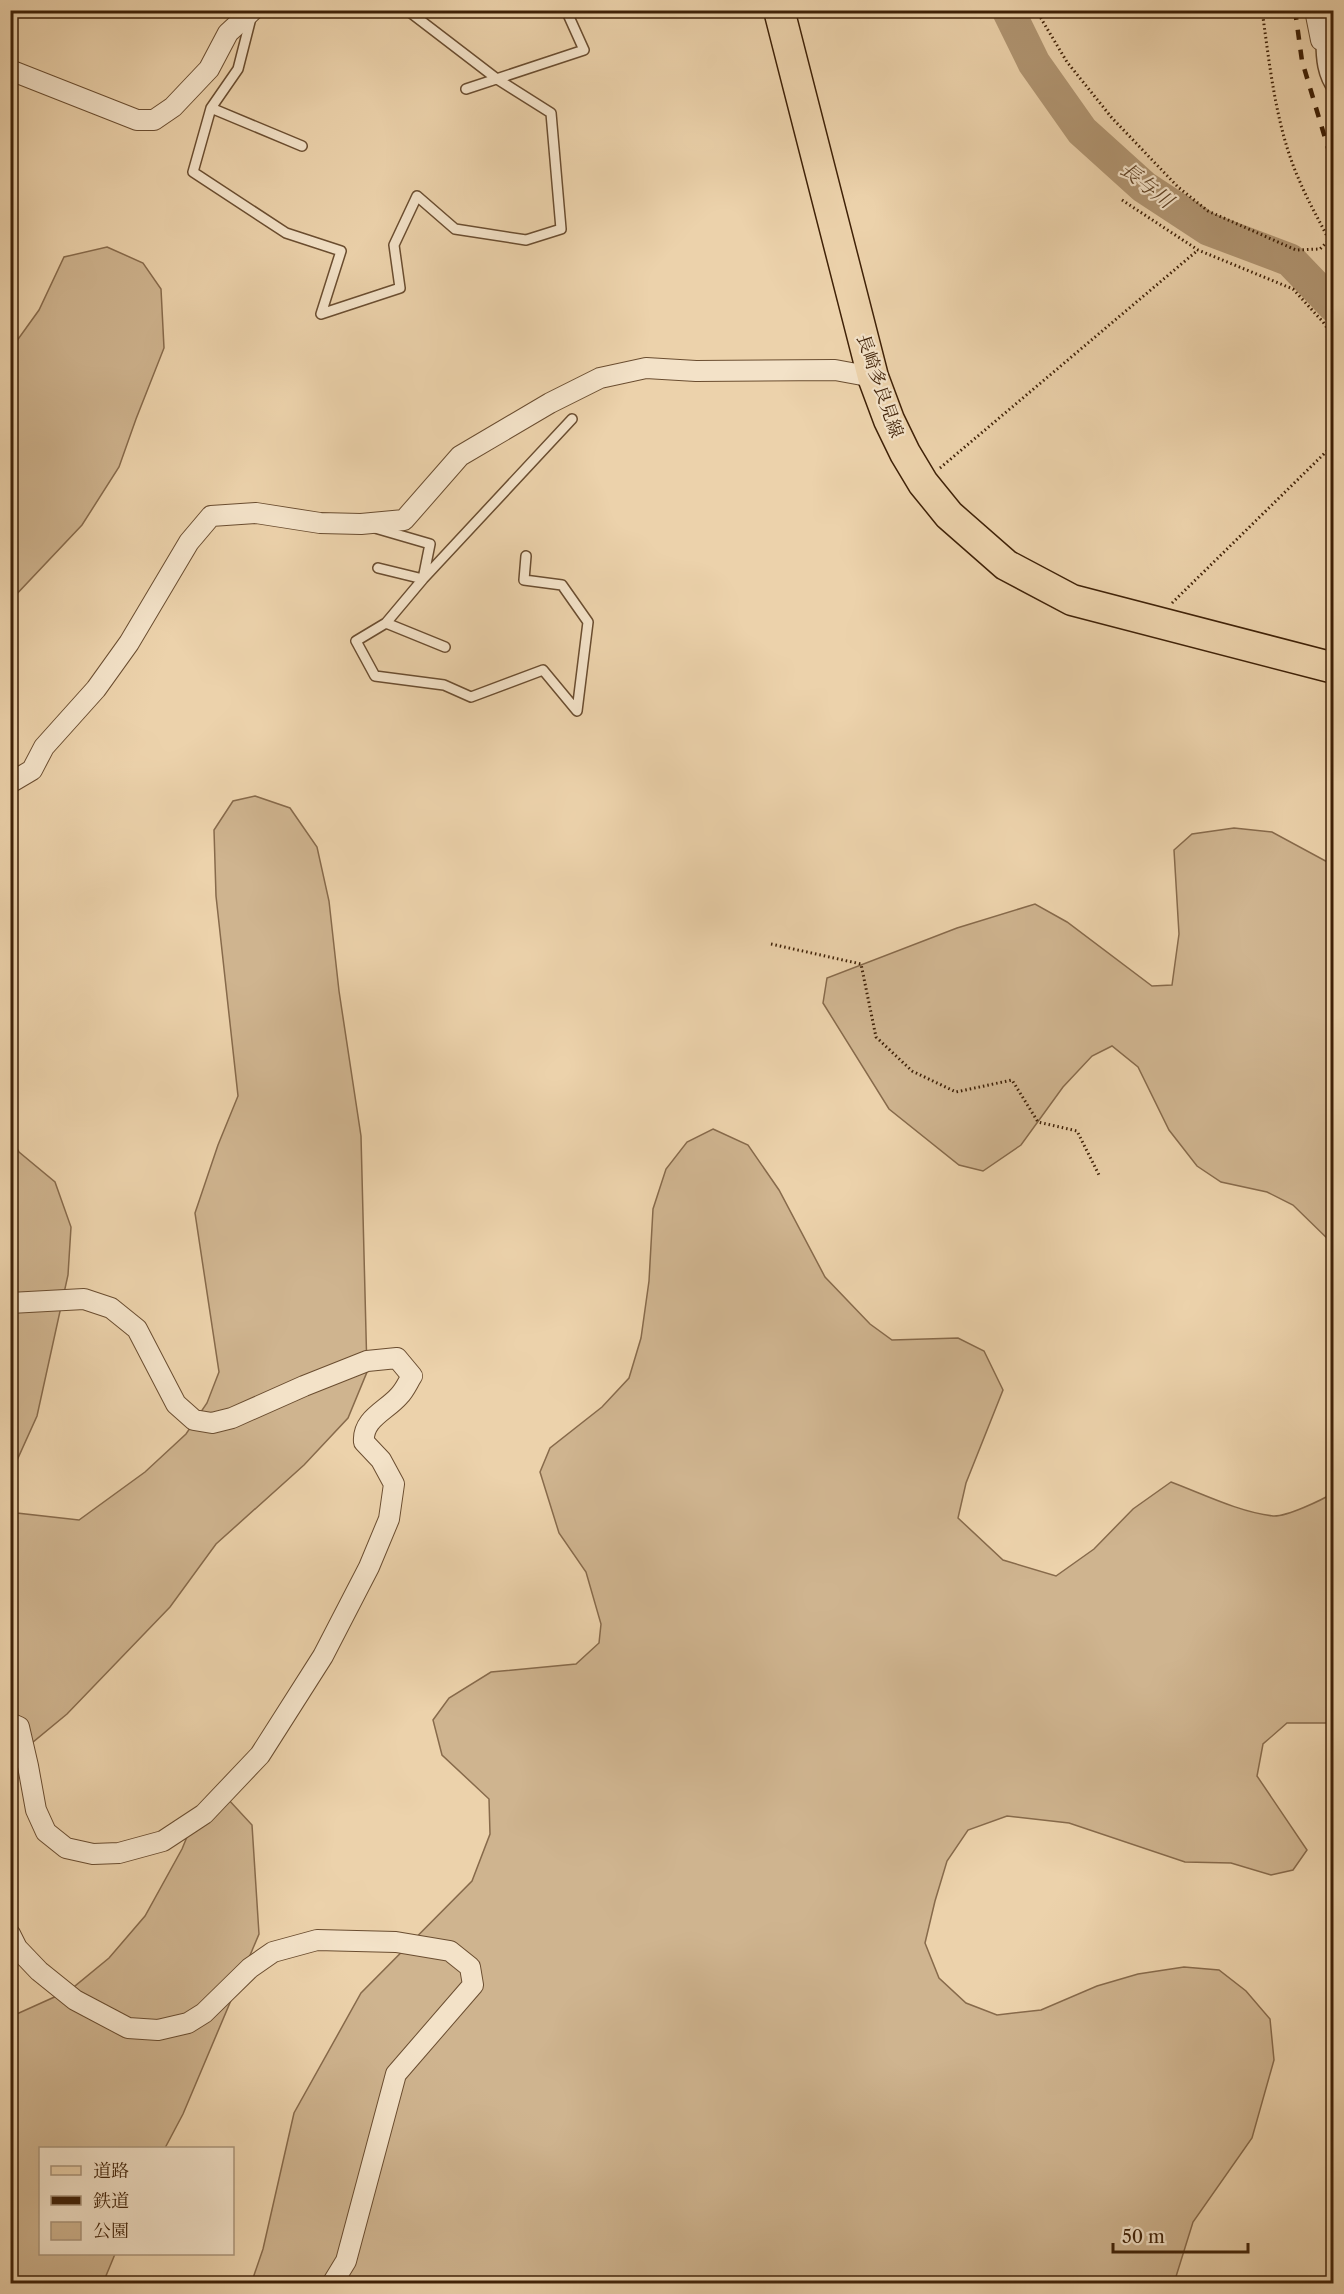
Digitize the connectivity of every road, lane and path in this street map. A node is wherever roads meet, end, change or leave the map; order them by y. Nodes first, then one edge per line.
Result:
1 (407, 10) edge
2 (566, 10) edge
3 (778, 10) edge
4 (1036, 10) edge
5 (1262, 10) edge
6 (1315, 10) edge
7 (256, 11) edge
8 (1327, 43) edge
9 (10, 70) edge
10 (496, 79) junction
11 (466, 89) dead end
12 (1334, 91) edge
13 (211, 108) junction
14 (302, 146) dead end
15 (1122, 200) dead end
16 (1198, 250) junction
17 (1334, 338) edge
18 (873, 377) junction
19 (572, 419) dead end
20 (1334, 444) edge
21 (923, 483) junction
22 (361, 524) junction
23 (526, 556) dead end
24 (378, 568) dead end
25 (423, 579) junction
26 (1152, 622) junction
27 (386, 623) junction
28 (445, 647) dead end
29 (1334, 668) edge
30 (10, 783) edge
31 (771, 944) dead end
32 (1098, 1175) dead end
33 (10, 1303) edge
34 (10, 1724) edge
35 (10, 1934) edge
36 (332, 2283) edge

1 - 10 lane
2 - 10 lane
3 - 18 main road, 長崎多良見線
4 - 5 path
6 - 8 street
7 - 9 street
7 - 13 lane
8 - 12 lane
10 - 11 lane
10 - 13 lane
13 - 14 lane
15 - 16 path
16 - 17 path
16 - 21 path
18 - 21 main road, 長崎多良見線
18 - 22 street
19 - 25 lane
20 - 26 path
21 - 26 main road, 長崎多良見線
22 - 25 lane
22 - 30 street
23 - 27 lane
24 - 25 lane
25 - 27 lane
26 - 29 main road, 長崎多良見線
27 - 28 lane
31 - 32 path
33 - 34 street
35 - 36 street

